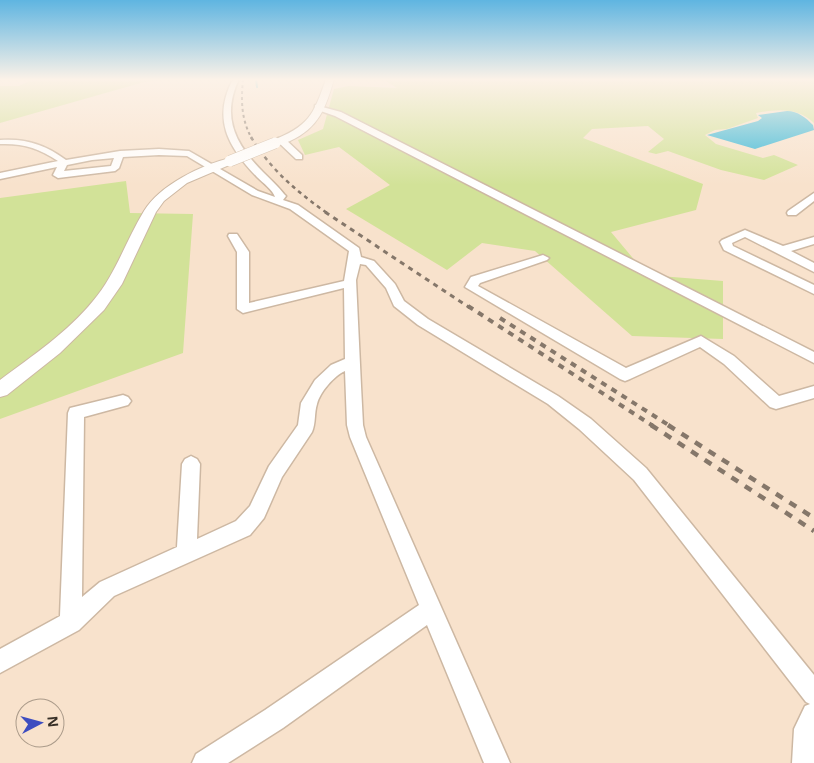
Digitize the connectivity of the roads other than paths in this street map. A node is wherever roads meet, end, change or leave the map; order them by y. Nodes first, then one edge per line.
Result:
1 (228, 115) edge
2 (314, 115) edge
3 (339, 115) edge
4 (0, 142) edge
5 (278, 142) junction
6 (120, 154) junction
7 (299, 157) dead end
8 (64, 162) junction
9 (212, 168) junction
10 (0, 176) edge
11 (814, 196) edge
12 (277, 201) junction
13 (792, 213) dead end
14 (233, 236) dead end
15 (814, 240) edge
16 (782, 250) junction
17 (543, 258) dead end
18 (356, 259) junction
19 (814, 268) edge
20 (350, 283) junction
21 (814, 290) edge
22 (814, 358) edge
23 (352, 362) junction
24 (0, 390) edge
25 (814, 392) edge
26 (123, 401) dead end
27 (191, 464) dead end
28 (187, 553) junction
29 (431, 610) junction
30 (71, 622) junction
31 (0, 662) edge
32 (814, 694) edge
33 (814, 715) edge
34 (205, 763) edge
35 (497, 763) edge
36 (805, 763) edge

1 - 12 street
2 - 5 street
3 - 22 street
4 - 8 street
5 - 7 street
5 - 9 street, bridge
6 - 8 street
6 - 8 street
6 - 9 street
8 - 10 street
9 - 12 street
9 - 24 street
11 - 13 street
12 - 18 street
14 - 20 street
15 - 16 street
16 - 19 street
16 - 21 street
17 - 25 street
18 - 20 street
18 - 32 street
20 - 23 street
23 - 28 street
23 - 29 street
26 - 30 street
27 - 28 street
28 - 30 street
29 - 34 street
29 - 35 street
30 - 31 street
33 - 36 street

